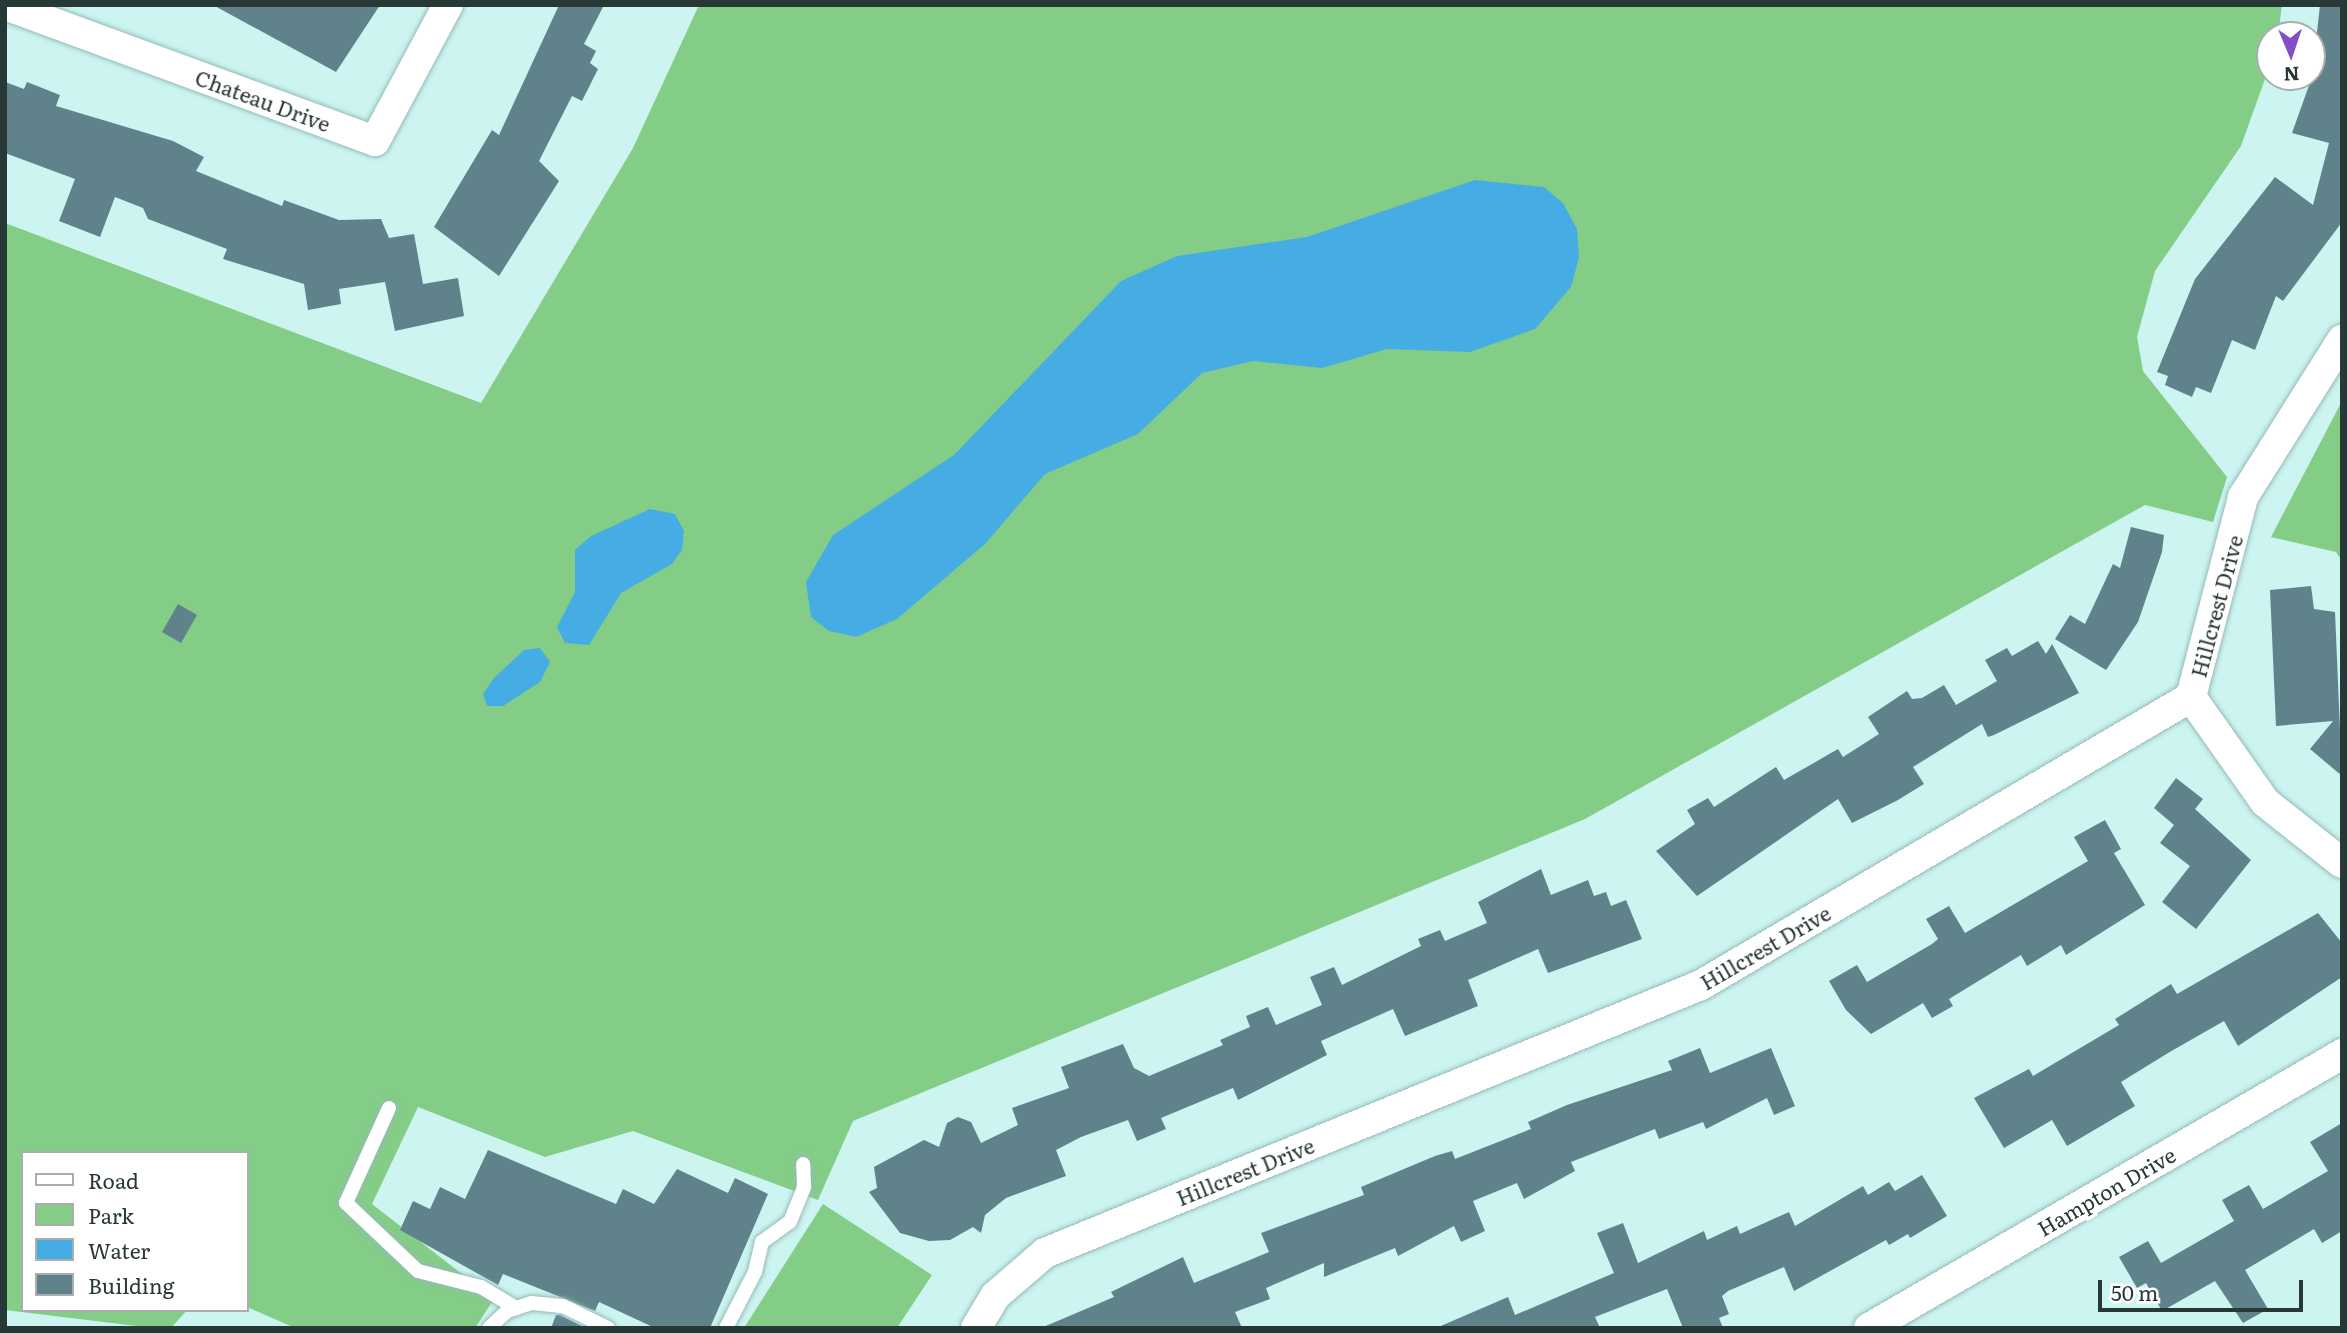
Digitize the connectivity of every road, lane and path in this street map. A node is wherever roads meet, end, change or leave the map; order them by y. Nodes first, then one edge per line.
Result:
1 (5, 5) edge
2 (448, 5) edge
3 (40, 11) edge
4 (2342, 340) edge
5 (2191, 697) junction
6 (2342, 863) edge
7 (2342, 1054) edge
8 (389, 1108) dead end
9 (803, 1164) dead end
10 (516, 1308) junction
11 (489, 1328) edge
12 (608, 1328) edge
13 (726, 1328) edge
14 (976, 1328) edge
15 (1869, 1328) edge

1 - 3 street, Chateau Drive
2 - 3 street, Chateau Drive
4 - 5 street, Hillcrest Drive
5 - 6 street
5 - 14 street, Hillcrest Drive
7 - 15 street, Hampton Drive
8 - 10 lane
9 - 13 lane
10 - 11 lane
10 - 12 lane

